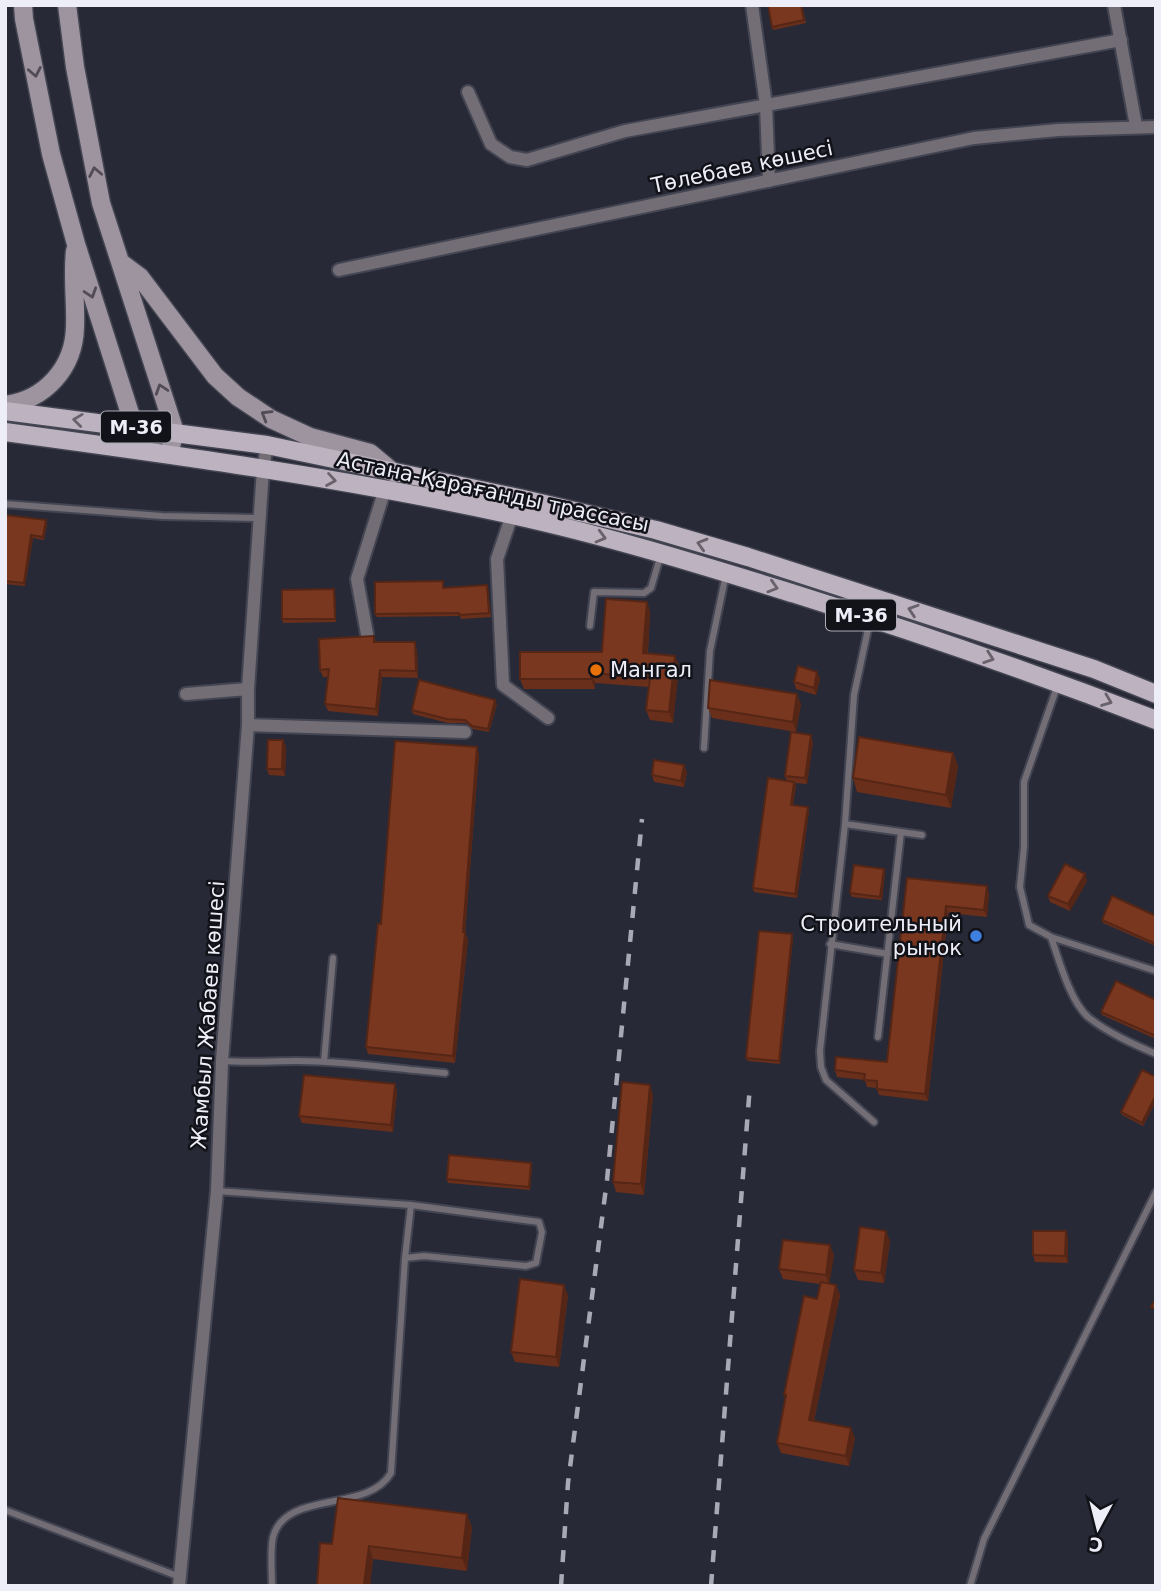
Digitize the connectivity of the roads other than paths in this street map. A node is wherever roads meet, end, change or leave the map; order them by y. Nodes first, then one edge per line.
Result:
1 (23, 5) edge
2 (66, 5) edge
3 (751, 5) edge
4 (1114, 5) edge
5 (1121, 40) junction
6 (468, 92) dead end
7 (766, 105) junction
8 (1136, 126) junction
9 (1156, 127) edge
10 (769, 181) junction
11 (76, 244) junction
12 (120, 262) junction
13 (339, 270) dead end
14 (5, 405) edge
15 (5, 411) edge
16 (134, 426) junction
17 (5, 432) edge
18 (175, 432) junction
19 (267, 445) junction
20 (139, 450) junction
21 (169, 454) junction
22 (264, 469) junction
23 (394, 473) junction
24 (386, 489) junction
25 (5, 504) edge
26 (512, 515) junction
27 (261, 517) junction
28 (661, 552) junction
29 (727, 573) junction
30 (871, 618) junction
31 (590, 626) dead end
32 (367, 634) edge
33 (1058, 682) junction
34 (248, 688) junction
35 (186, 694) dead end
36 (1156, 694) edge
37 (548, 718) dead end
38 (1156, 720) edge
39 (248, 724) junction
40 (465, 732) dead end
41 (704, 748) dead end
42 (845, 824) junction
43 (901, 832) junction
44 (922, 835) dead end
45 (1051, 937) junction
46 (830, 944) junction
47 (888, 954) junction
48 (333, 958) dead end
49 (1156, 971) edge
50 (878, 1037) dead end
51 (1156, 1054) edge
52 (222, 1060) junction
53 (324, 1062) junction
54 (445, 1073) dead end
55 (874, 1122) dead end
56 (217, 1191) junction
57 (1156, 1192) edge
58 (411, 1205) junction
59 (405, 1258) junction
60 (5, 1510) edge
61 (180, 1581) edge
62 (272, 1586) edge
63 (970, 1586) edge

1 -> 11 main road
12 -> 2 main road
3 - 7 street
4 - 5 street
5 - 7 street
5 - 8 street
6 - 7 street
7 - 10 street
8 - 9 street, Төлебаев көшесі
8 - 10 street, Төлебаев көшесі
10 - 13 street, Төлебаев көшесі
11 - 14 main road
11 -> 16 main road
18 -> 12 main road
23 -> 12 main road
16 -> 15 main road, Астана-Қарағанды трассасы / M-36
16 - 18 main road, Астана-Қарағанды трассасы / M-36
16 - 20 main road
17 - 20 main road, Астана-Қарағанды трассасы / M-36
18 - 19 main road, Астана-Қарағанды трассасы / M-36
18 - 21 main road
19 - 22 street, Жамбыл Жабаев көшесі
19 - 23 main road, Астана-Қарағанды трассасы / M-36
20 - 21 main road, Астана-Қарағанды трассасы / M-36
21 - 22 main road, Астана-Қарағанды трассасы / M-36
22 -> 24 main road, Астана-Қарағанды трассасы / M-36
22 - 27 street, Жамбыл Жабаев көшесі
36 -> 23 main road, Астана-Қарағанды трассасы / M-36
24 - 26 main road, Астана-Қарағанды трассасы / M-36
24 - 32 street
25 - 27 lane
26 -> 28 main road, Астана-Қарағанды трассасы / M-36
26 - 37 street
27 - 34 street, Жамбыл Жабаев көшесі
28 - 29 main road, Астана-Қарағанды трассасы / M-36
28 - 31 lane
29 -> 30 main road, Астана-Қарағанды трассасы / M-36
29 - 41 lane
30 -> 33 main road, Астана-Қарағанды трассасы / M-36
30 - 42 lane
33 -> 38 main road, Астана-Қарағанды трассасы / M-36
33 - 45 lane
34 - 35 street
34 - 39 street, Жамбыл Жабаев көшесі
39 - 40 street
39 - 52 street, Жамбыл Жабаев көшесі
42 - 43 lane
42 - 46 lane
43 - 44 lane
43 - 47 lane
45 - 49 lane
45 - 51 lane
46 - 47 lane
46 - 55 lane
47 - 50 lane
48 - 53 lane
52 - 53 lane
52 - 56 street, Жамбыл Жабаев көшесі
53 - 54 lane
56 - 58 lane
56 - 61 street, Жамбыл Жабаев көшесі
57 - 63 lane
58 - 59 lane
58 - 59 lane
59 - 62 lane
60 - 61 lane

